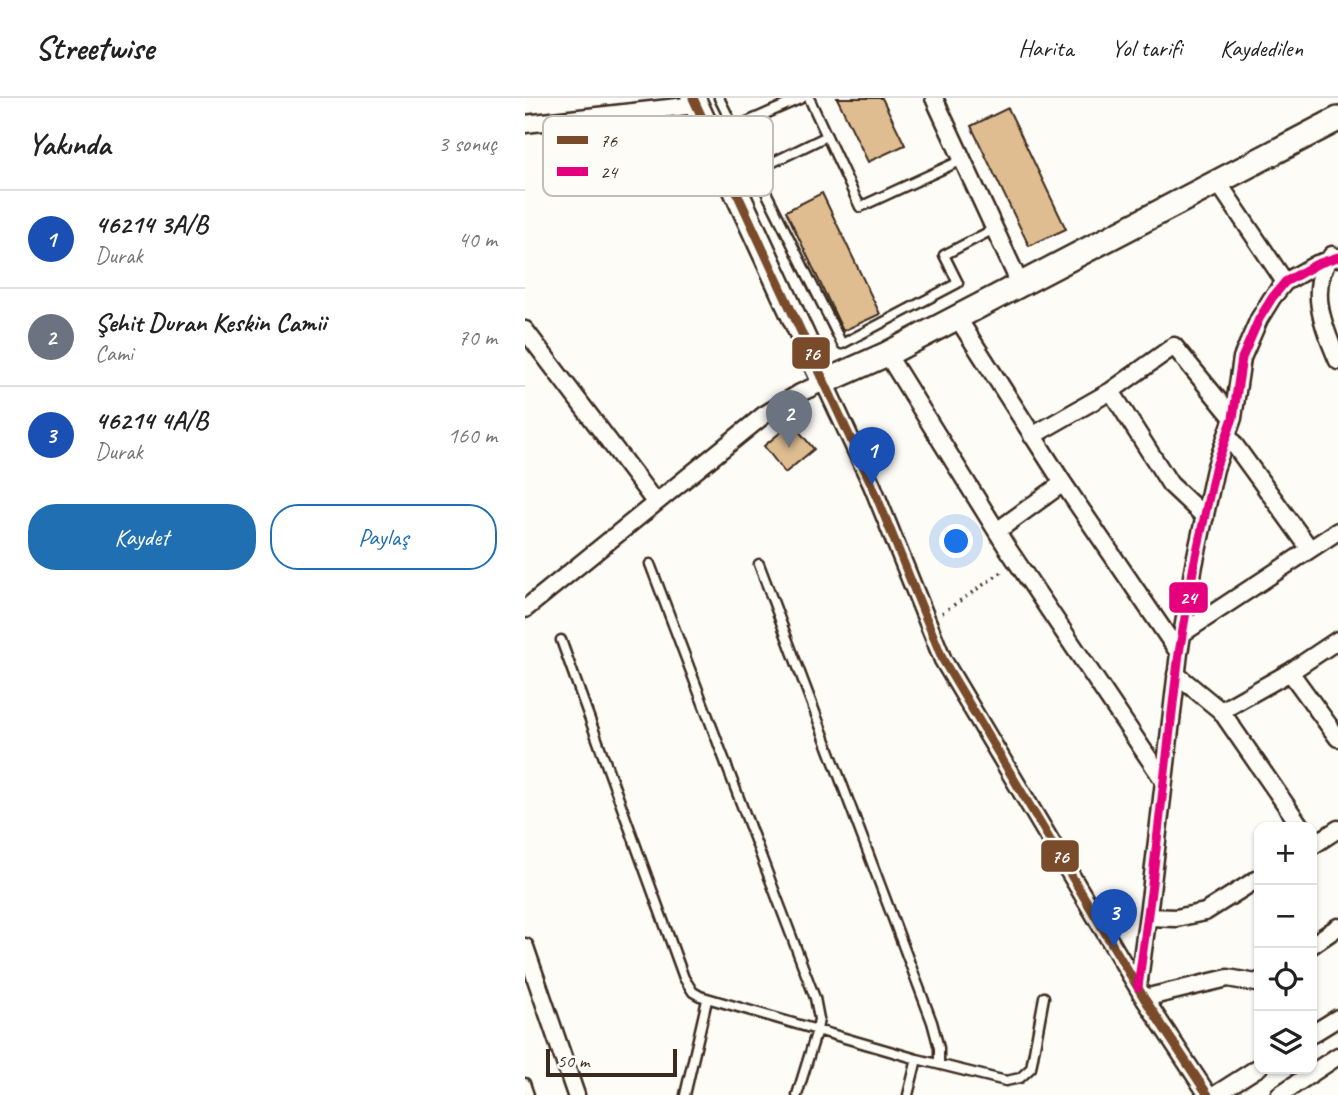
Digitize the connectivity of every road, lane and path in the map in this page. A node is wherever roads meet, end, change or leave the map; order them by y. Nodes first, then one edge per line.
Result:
1 (719, 98) edge
2 (802, 98) edge
3 (809, 98) edge
4 (934, 98) edge
5 (695, 102) edge
6 (587, 116) edge
7 (727, 116) edge
8 (761, 116) edge
9 (1338, 119) edge
10 (543, 122) edge
11 (525, 124) edge
12 (827, 136) junction
13 (962, 160) junction
14 (773, 162) edge
15 (1217, 181) junction
16 (738, 196) edge
17 (768, 196) edge
18 (994, 229) junction
19 (1335, 255) edge
20 (1285, 282) junction
21 (1020, 284) junction
22 (957, 317) junction
23 (525, 330) edge
24 (887, 354) junction
25 (1338, 362) edge
26 (824, 382) junction
27 (1111, 391) junction
28 (1233, 418) junction
29 (1032, 436) junction
30 (1228, 436) junction
31 (1063, 484) junction
32 (655, 502) junction
33 (1205, 517) junction
34 (997, 531) junction
35 (1338, 531) edge
36 (1310, 549) junction
37 (1016, 562) junction
38 (650, 564) dead end
39 (759, 564) dead end
40 (525, 609) edge
41 (928, 622) junction
42 (1183, 633) junction
43 (561, 640) dead end
44 (1338, 640) edge
45 (1179, 653) junction
46 (1290, 672) junction
47 (1176, 674) junction
48 (1221, 711) junction
49 (1338, 738) edge
50 (1164, 781) junction
51 (1298, 822) edge
52 (1338, 829) edge
53 (1317, 842) edge
54 (1254, 881) edge
55 (1147, 917) junction
56 (1338, 928) edge
57 (1317, 942) edge
58 (525, 948) edge
59 (1254, 983) edge
60 (1141, 992) junction
61 (1044, 998) dead end
62 (707, 1000) junction
63 (1338, 1018) edge
64 (817, 1030) junction
65 (1317, 1031) edge
66 (1338, 1056) edge
67 (917, 1059) junction
68 (939, 1064) junction
69 (1254, 1070) edge
70 (525, 1083) edge
71 (529, 1095) edge
72 (576, 1095) edge
73 (685, 1095) edge
74 (797, 1095) edge
75 (908, 1095) edge
76 (1207, 1095) edge
77 (1215, 1095) edge
78 (1279, 1095) edge

1 - 7 lane
2 - 8 lane
3 - 12 lane
4 - 13 street
5 - 6 street
9 - 15 main road
10 - 11 street
12 - 13 lane
12 - 14 lane
13 - 18 street
15 - 20 street
15 - 21 main road
16 - 26 main road
17 - 18 lane
18 - 21 street
19 - 20 street
19 - 25 street
20 - 28 street
21 - 22 main road
22 - 24 main road
22 - 29 street
23 - 32 street
24 - 26 main road
24 - 34 street
26 - 32 street
26 - 41 street
27 - 28 street
27 - 29 street
27 - 33 street
28 - 30 street
29 - 31 street
30 - 33 street
30 - 36 street
31 - 34 street
31 - 45 street
32 - 40 street
33 - 42 street
34 - 37 street
35 - 36 street
36 - 42 street
37 - 41 path
37 - 50 street
38 - 64 lane
39 - 68 lane
41 - 60 street
42 - 45 street
43 - 62 lane
44 - 46 street
45 - 47 street
46 - 48 street
46 - 49 street
47 - 48 street
47 - 50 street
48 - 51 street
50 - 55 street
52 - 53 street
54 - 55 street
55 - 60 street
56 - 57 street
58 - 72 street
59 - 60 street
60 - 76 street
61 - 68 lane
62 - 64 lane
62 - 73 lane
63 - 65 street
64 - 67 lane
64 - 74 lane
66 - 78 street
67 - 68 lane
67 - 75 lane
69 - 77 street
70 - 71 lane

